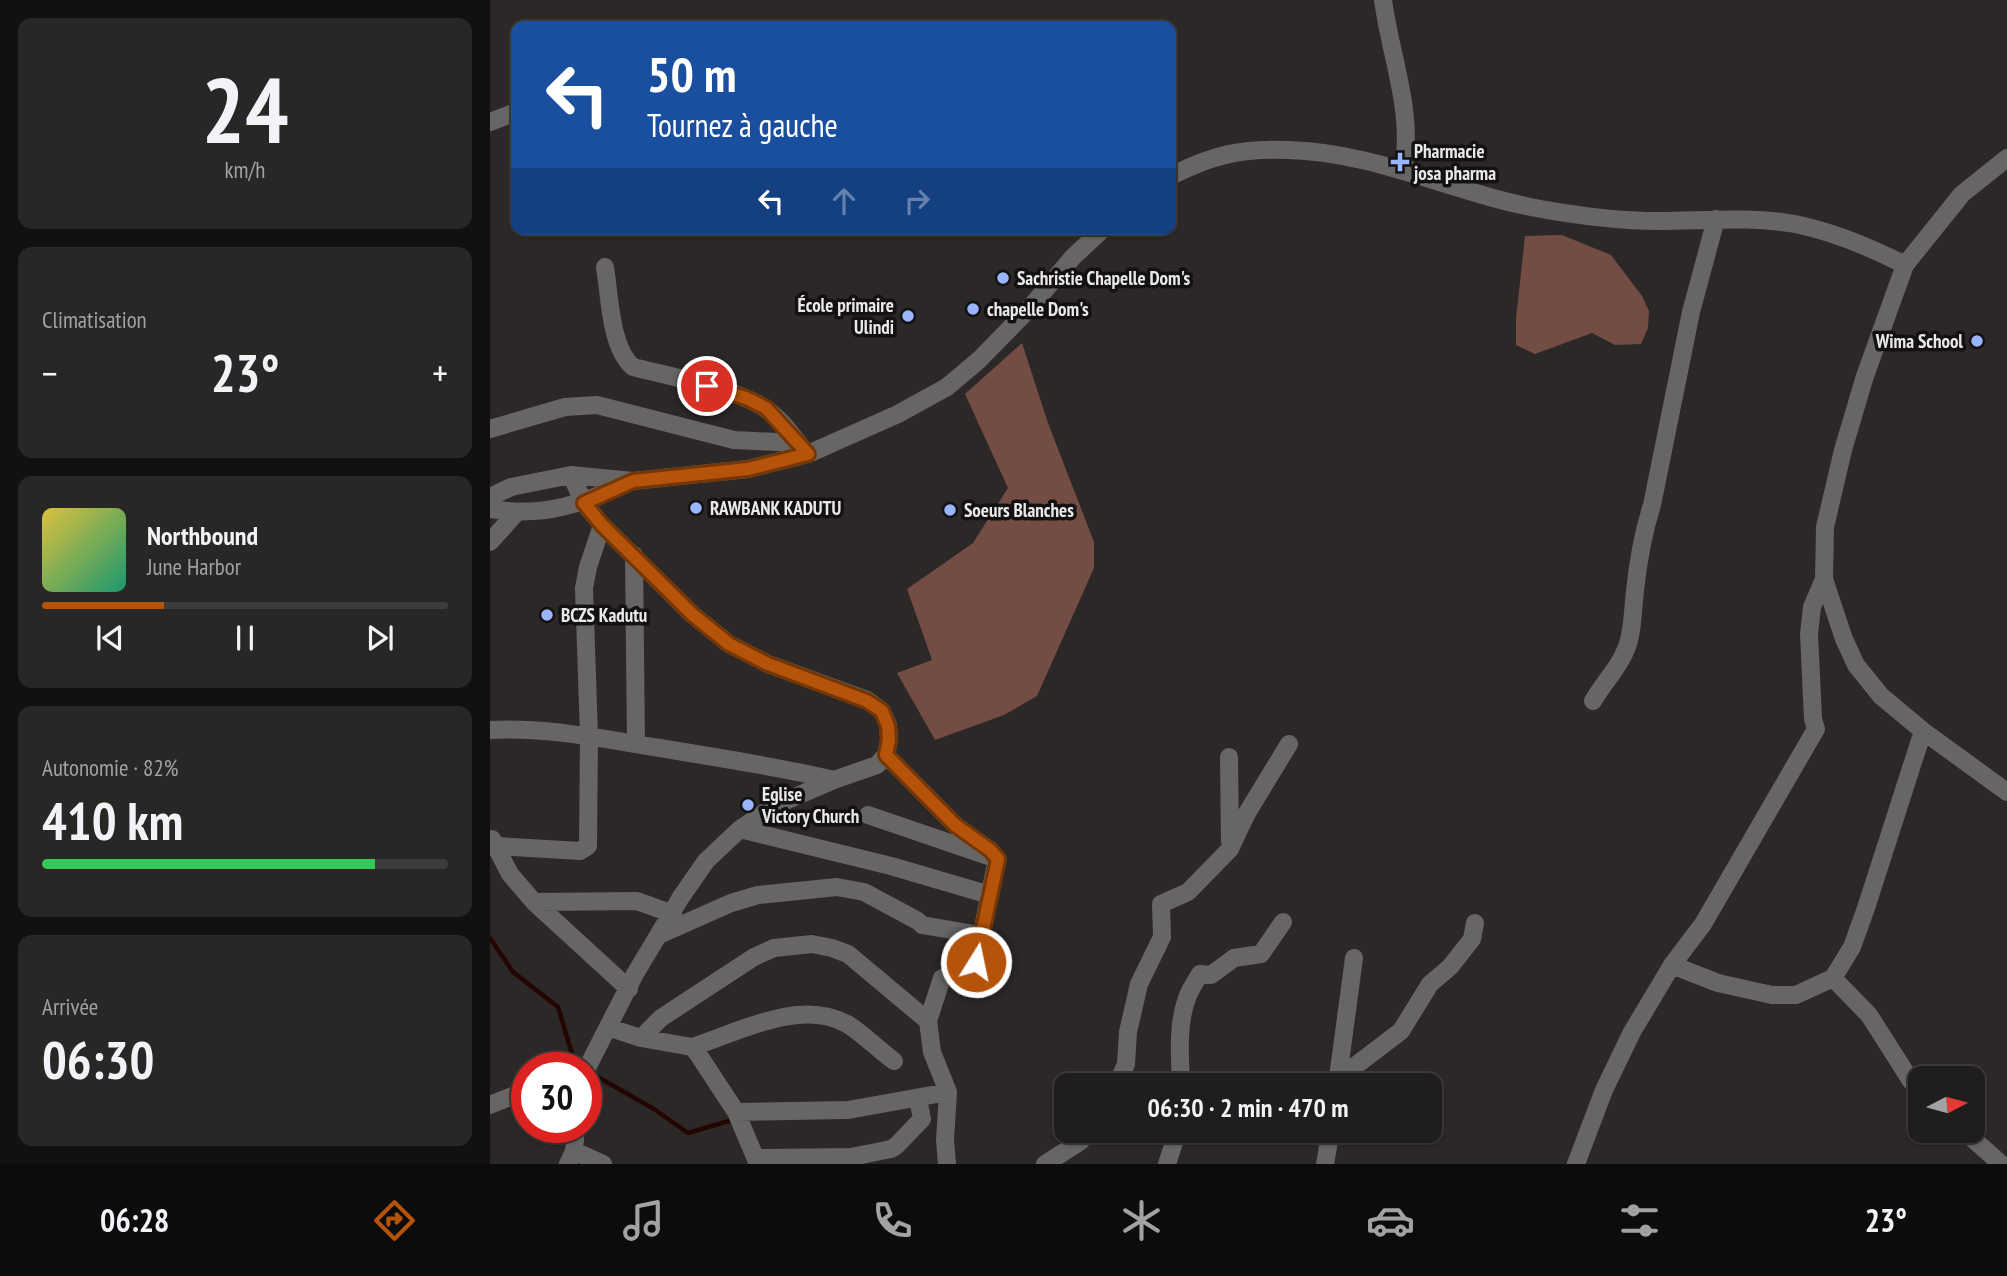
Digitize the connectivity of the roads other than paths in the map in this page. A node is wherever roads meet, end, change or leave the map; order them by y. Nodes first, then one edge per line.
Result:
1 (1383, 0) edge
2 (511, 114) edge
3 (490, 122) edge
4 (2007, 158) edge
5 (1404, 171) junction
6 (1176, 173) edge
7 (1716, 219) junction
8 (1097, 235) edge
9 (1905, 265) junction
10 (605, 267) dead end
11 (490, 429) edge
12 (803, 449) junction
13 (571, 475) junction
14 (633, 481) junction
15 (511, 487) junction
16 (490, 497) edge
17 (584, 503) junction
18 (490, 509) edge
19 (516, 513) junction
20 (602, 525) junction
21 (490, 542) edge
22 (634, 555) junction
23 (1824, 579) junction
24 (1593, 701) dead end
25 (490, 730) edge
26 (1923, 730) junction
27 (589, 736) junction
28 (636, 744) junction
29 (1289, 744) dead end
30 (886, 755) junction
31 (1229, 757) dead end
32 (834, 780) junction
33 (2007, 792) edge
34 (868, 815) dead end
35 (740, 829) junction
36 (493, 841) edge
37 (1230, 849) junction
38 (998, 859) junction
39 (989, 895) junction
40 (534, 902) junction
41 (673, 914) junction
42 (1283, 922) dead end
43 (1475, 923) dead end
44 (660, 934) junction
45 (981, 934) junction
46 (1354, 958) dead end
47 (1672, 965) junction
48 (1833, 978) junction
49 (629, 989) junction
50 (928, 1021) junction
51 (610, 1028) junction
52 (641, 1038) junction
53 (692, 1047) junction
54 (596, 1052) edge
55 (894, 1061) dead end
56 (1122, 1073) edge
57 (1181, 1073) edge
58 (1338, 1073) edge
59 (1348, 1073) edge
60 (1908, 1075) edge
61 (948, 1092) junction
62 (511, 1096) edge
63 (918, 1099) junction
64 (490, 1105) edge
65 (736, 1112) junction
66 (1076, 1143) edge
67 (1174, 1143) edge
68 (1329, 1143) edge
69 (1978, 1143) edge
70 (571, 1157) edge
71 (757, 1161) edge
72 (603, 1164) edge
73 (947, 1164) edge
74 (1045, 1164) edge
75 (1167, 1164) edge
76 (1325, 1164) edge
77 (1576, 1164) edge
78 (2001, 1164) edge

1 - 5 street
2 - 3 street
4 - 9 street
5 - 6 street
5 - 7 street
7 - 9 street
7 - 24 street
8 - 12 street
9 - 23 street
10 - 12 street
11 - 12 street
12 - 14 street
13 - 14 street
13 - 15 street
13 - 17 street
14 - 17 street
15 - 16 street
15 - 19 street
17 - 19 street
17 - 20 street
18 - 19 street
19 - 21 street
20 - 22 street
20 - 27 street
22 - 28 street
22 - 30 street
23 - 26 street
23 - 47 street
25 - 27 street
26 - 33 street
26 - 48 street
27 - 28 street
27 - 36 street
28 - 32 street
29 - 37 street
30 - 32 street
30 - 38 street
31 - 37 street
32 - 35 street
34 - 38 street
35 - 39 street
35 - 41 street
36 - 40 street
37 - 56 street
38 - 39 street
39 - 45 street
40 - 41 street
40 - 49 street
41 - 44 street
42 - 57 street
43 - 59 street
44 - 45 street
44 - 49 street
45 - 50 street
46 - 58 street
47 - 48 street
47 - 77 street
48 - 60 street
49 - 51 street
50 - 52 street
50 - 61 street
51 - 52 street
51 - 54 street
52 - 53 street
53 - 55 street
53 - 65 street
61 - 63 street
61 - 73 street
62 - 64 street
63 - 65 street
63 - 71 street
65 - 71 street
66 - 74 street
67 - 75 street
68 - 76 street
69 - 78 street
70 - 72 street

